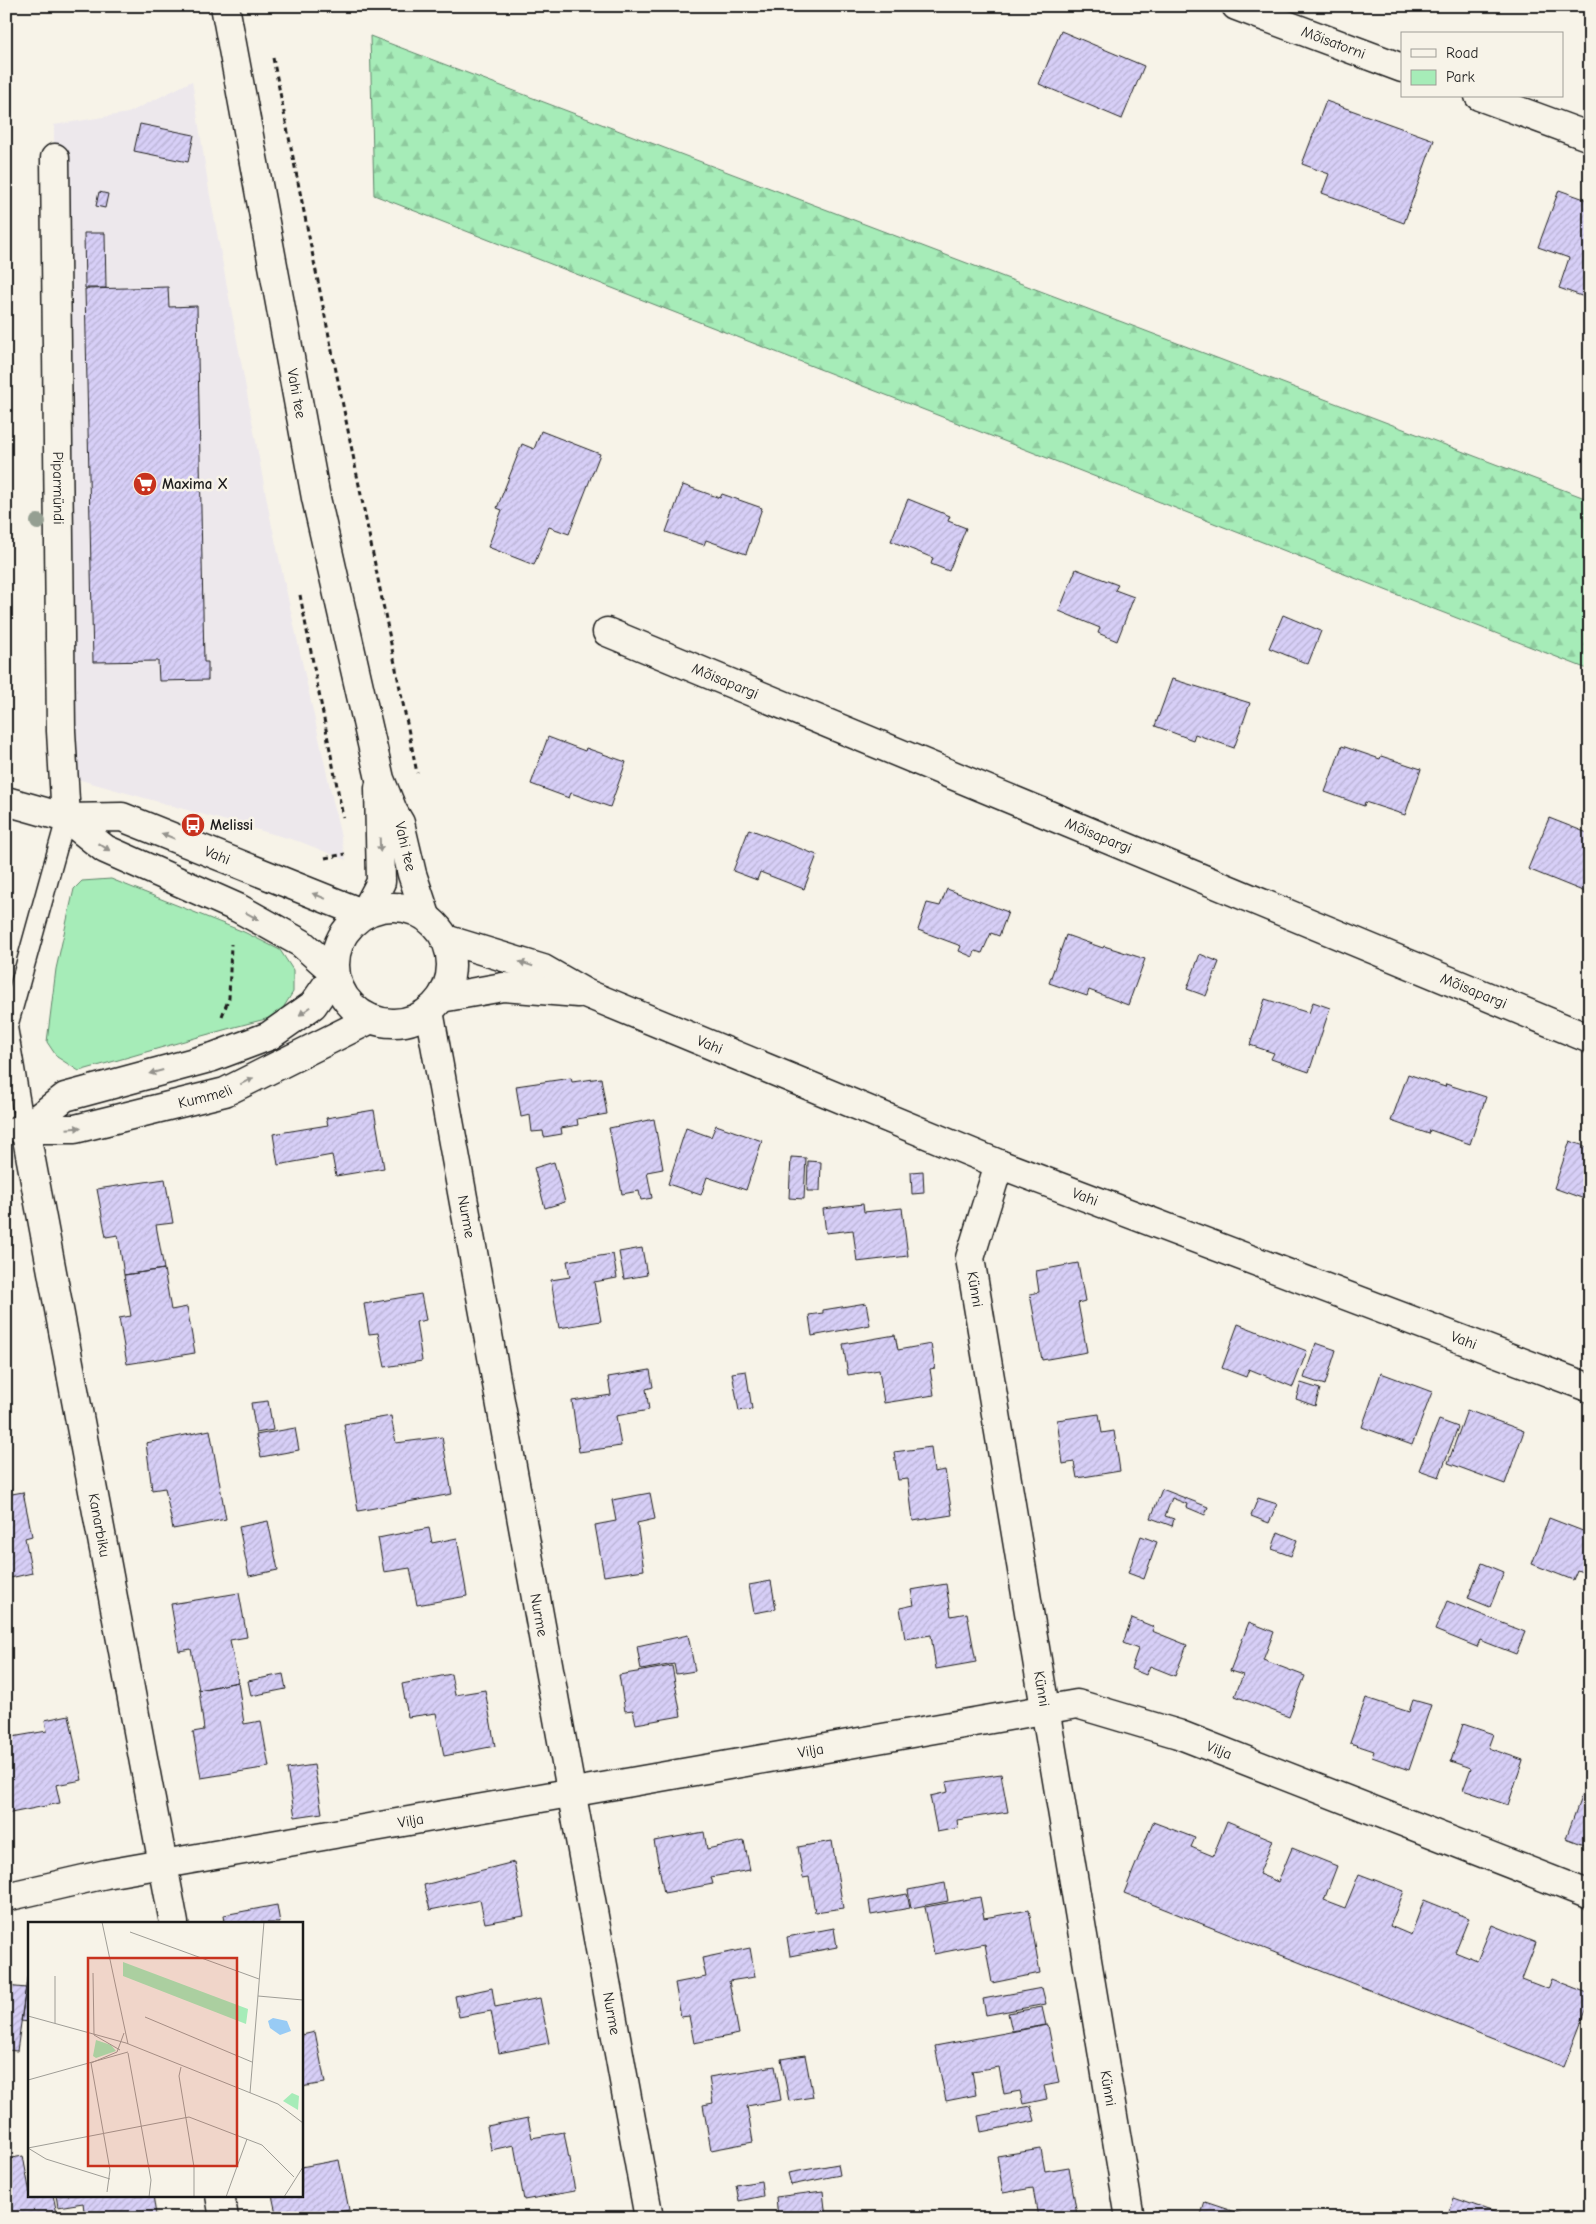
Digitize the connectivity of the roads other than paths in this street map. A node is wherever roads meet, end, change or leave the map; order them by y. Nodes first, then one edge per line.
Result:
1 (225, 6) edge
2 (1236, 6) edge
3 (1401, 68) edge
4 (1484, 98) edge
5 (1590, 137) edge
6 (55, 158) dead end
7 (608, 632) dead end
8 (380, 778) junction
9 (6, 801) edge
10 (66, 818) junction
11 (364, 914) junction
12 (426, 916) junction
13 (445, 939) junction
14 (335, 973) junction
15 (585, 993) junction
16 (435, 1004) junction
17 (371, 1019) junction
18 (1590, 1039) edge
19 (16, 1130) edge
20 (999, 1164) junction
21 (1590, 1388) edge
22 (1045, 1710) junction
23 (573, 1792) junction
24 (163, 1864) junction
25 (1590, 1895) edge
26 (6, 1898) edge
27 (174, 1922) edge
28 (220, 2196) edge
29 (224, 2218) edge
30 (649, 2218) edge
31 (1130, 2218) edge

1 - 8 street, Vahi tee
2 - 3 street, Mõisatorni
4 - 5 street
6 - 10 street, Piparmündi
7 - 18 street, Mõisapargi
8 -> 11 street, Vahi tee
8 - 12 street, Vahi tee
9 - 10 street, Vahi
11 -> 10 street, Vahi
10 -> 14 street, Vahi
10 - 19 lane
11 - 12 street
11 - 14 street
12 - 13 street
15 -> 13 street, Vahi
13 - 16 street
14 - 17 street
14 -> 19 street
15 - 16 street, Vahi
15 - 20 street, Vahi
16 - 17 street
16 - 23 street, Nurme
19 -> 17 street, Kummeli
19 - 24 street, Kanarbiku
20 - 21 street, Vahi
20 - 22 street, Künni
22 - 23 street, Vilja
22 - 25 street, Vilja
22 - 31 street, Künni
23 - 24 street, Vilja
23 - 30 street, Nurme
24 - 26 street, Vilja
24 - 27 street, Kanarbiku
28 - 29 street

